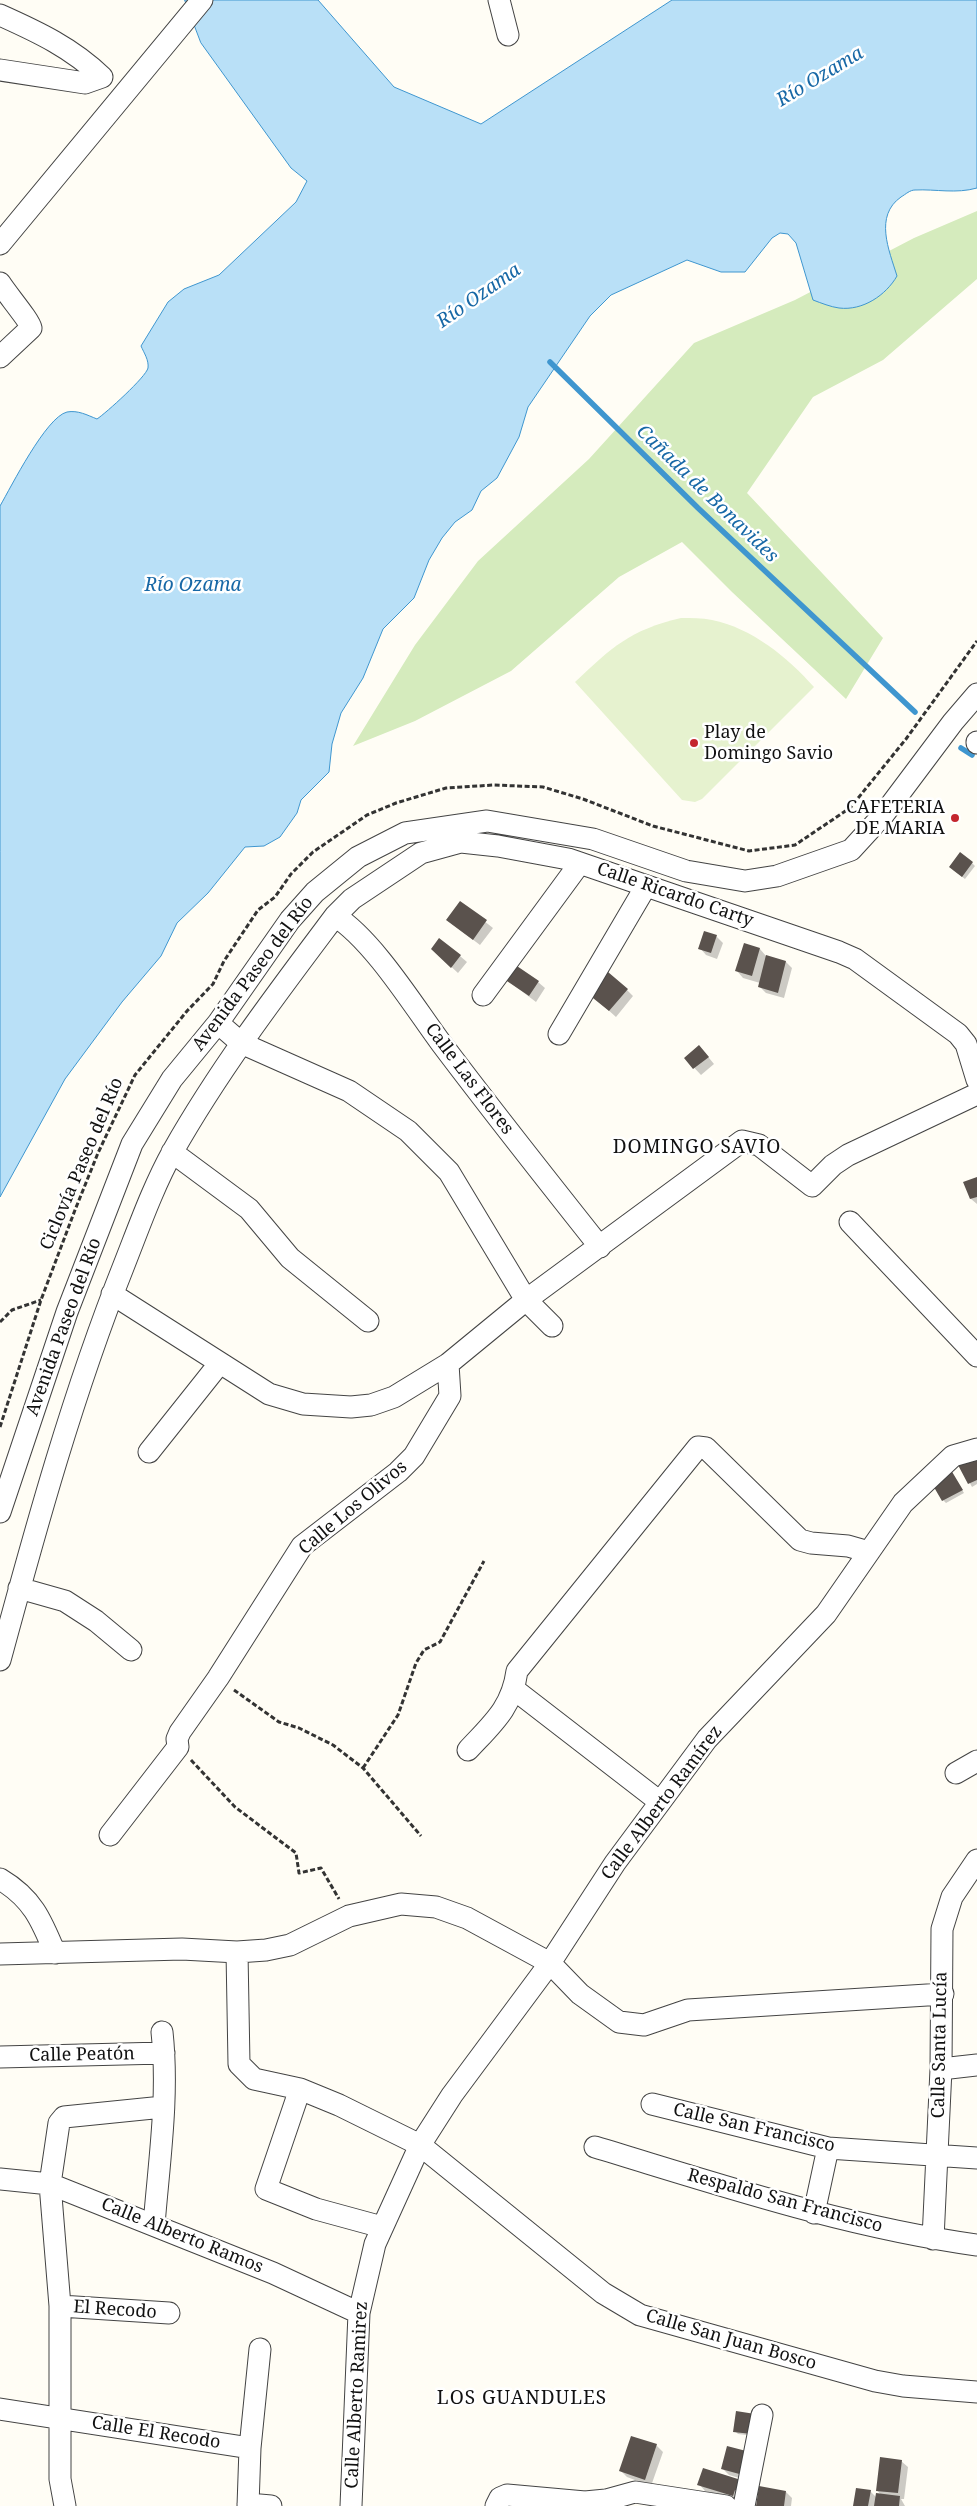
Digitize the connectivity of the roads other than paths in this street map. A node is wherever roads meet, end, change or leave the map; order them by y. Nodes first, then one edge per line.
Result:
1 (202, 0) edge
2 (500, 0) edge
3 (0, 15) edge
4 (508, 35) dead end
5 (0, 70) edge
6 (0, 244) edge
7 (0, 283) edge
8 (0, 357) edge
9 (977, 694) edge
10 (580, 863) junction
11 (646, 886) junction
12 (335, 916) junction
13 (483, 994) dead end
14 (218, 1023) junction
15 (559, 1034) dead end
16 (241, 1043) junction
17 (977, 1080) edge
18 (977, 1094) edge
19 (172, 1152) junction
20 (850, 1222) dead end
21 (600, 1247) junction
22 (112, 1294) junction
23 (526, 1300) junction
24 (368, 1321) dead end
25 (552, 1326) dead end
26 (977, 1356) edge
27 (220, 1364) junction
28 (448, 1364) junction
29 (977, 1449) edge
30 (149, 1452) dead end
31 (0, 1512) edge
32 (868, 1552) junction
33 (19, 1588) junction
34 (131, 1650) dead end
35 (0, 1660) edge
36 (515, 1690) junction
37 (468, 1750) dead end
38 (977, 1761) edge
39 (956, 1774) dead end
40 (660, 1802) junction
41 (110, 1835) dead end
42 (977, 1860) edge
43 (0, 1878) edge
44 (237, 1952) junction
45 (55, 1953) junction
46 (0, 1954) edge
47 (550, 1963) junction
48 (943, 1994) junction
49 (0, 2056) edge
50 (977, 2065) edge
51 (941, 2069) junction
52 (300, 2089) junction
53 (652, 2104) dead end
54 (163, 2107) junction
55 (420, 2145) junction
56 (595, 2147) dead end
57 (828, 2148) junction
58 (936, 2155) junction
59 (977, 2158) edge
60 (0, 2179) edge
61 (50, 2184) junction
62 (814, 2213) junction
63 (154, 2225) junction
64 (382, 2227) junction
65 (934, 2239) junction
66 (977, 2245) edge
67 (60, 2306) junction
68 (169, 2313) dead end
69 (359, 2313) junction
70 (260, 2349) dead end
71 (977, 2392) edge
72 (0, 2409) edge
73 (762, 2415) dead end
74 (61, 2418) junction
75 (250, 2448) junction
76 (248, 2505) edge
77 (65, 2506) edge
78 (272, 2506) edge
79 (351, 2506) edge
80 (496, 2506) edge
81 (726, 2506) edge
82 (744, 2506) edge

1 - 6 street
2 - 4 street
3 - 5 street
7 - 8 street
9 - 14 street, Avenida Paseo del Río
10 - 11 street, Calle Ricardo Carty
10 - 12 street, Calle Ricardo Carty
10 - 13 street
11 - 15 street
11 - 17 street, Calle Ricardo Carty
12 - 16 street, Avenida Paseo del Río
12 - 21 street, Calle Las Flores
14 - 16 street
14 - 31 street, Avenida Paseo del Río
16 - 19 street, Avenida Paseo del Río
16 - 23 street
18 - 21 street
19 - 22 street, Avenida Paseo del Río
19 - 24 street
20 - 26 street
21 - 23 street
22 - 27 street
22 - 33 street, Avenida Paseo del Río
23 - 25 street
23 - 28 street
27 - 28 street
27 - 30 street
28 - 41 street, Calle Los Olivos
29 - 32 street, Calle Alberto Ramírez
32 - 36 street
32 - 40 street, Calle Alberto Ramírez
33 - 34 street
33 - 35 street, Avenida Paseo del Río
36 - 37 street
36 - 40 street
38 - 39 street
40 - 47 street, Calle Alberto Ramírez
42 - 48 street, Calle Santa Lucía
43 - 45 street
44 - 45 street
44 - 47 street
44 - 52 street, Calle San Juan Bosco
45 - 46 street
47 - 48 street
47 - 55 street, Calle Alberto Ramírez
48 - 51 street, Calle Santa Lucía
49 - 54 street, Calle Peatón
50 - 51 street
51 - 58 street, Calle Santa Lucía
52 - 55 street, Calle San Juan Bosco
52 - 64 street
53 - 57 street, Calle San Francisco
54 - 61 street
54 - 63 street
55 - 64 street, Calle Alberto Ramirez
55 - 71 street, Calle San Juan Bosco
56 - 62 street, Respaldo San Francisco
57 - 58 street, Calle San Francisco
57 - 62 street
58 - 59 street, Calle San Francisco
58 - 65 street, Calle Santa Lucía
60 - 61 street, Calle Alberto Ramos
61 - 63 street, Calle Alberto Ramos
61 - 67 street
62 - 65 street, Respaldo San Francisco
63 - 69 street, Calle Alberto Ramos
64 - 69 street, Calle Alberto Ramirez
65 - 66 street, Respaldo San Francisco
67 - 68 street, El Recodo
67 - 74 street
69 - 79 street, Calle Alberto Ramirez
70 - 75 street
72 - 74 street, Calle El Recodo
73 - 82 street
74 - 75 street, Calle El Recodo
74 - 77 street
75 - 76 street
76 - 78 street
80 - 81 street

